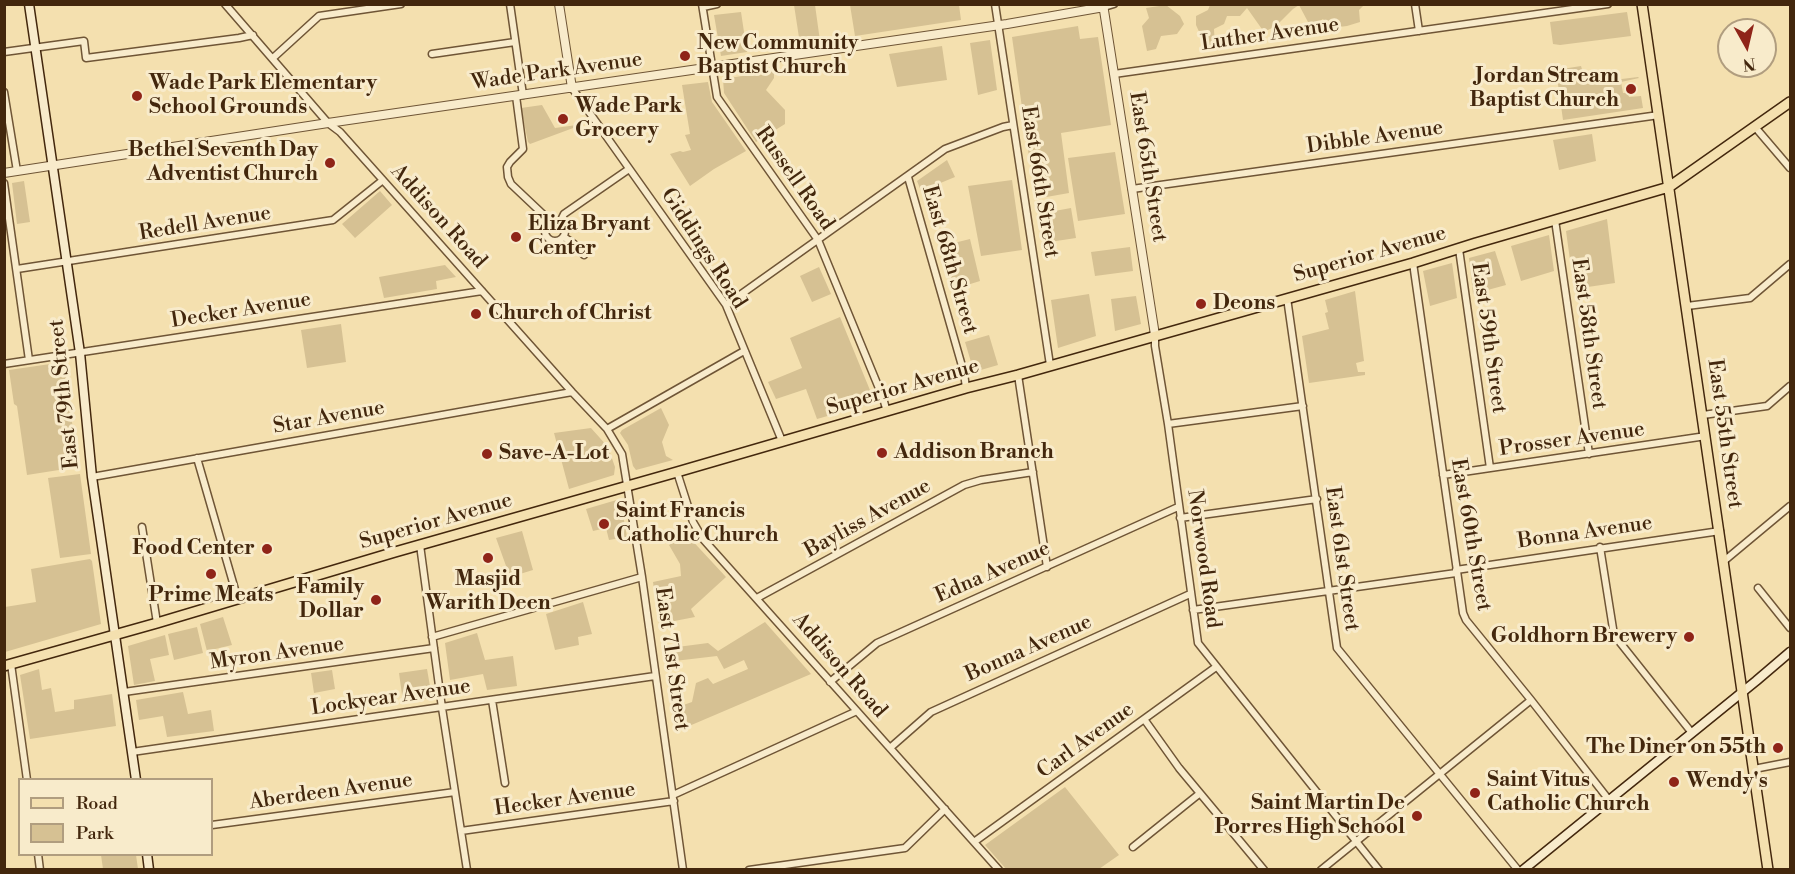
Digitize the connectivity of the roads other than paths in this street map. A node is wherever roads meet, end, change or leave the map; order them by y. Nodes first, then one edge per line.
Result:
1 (29, 4) edge
2 (225, 4) edge
3 (401, 4) edge
4 (510, 4) edge
5 (559, 4) edge
6 (717, 4) edge
7 (995, 4) edge
8 (1114, 4) edge
9 (1415, 4) edge
10 (1608, 4) edge
11 (1642, 4) edge
12 (702, 6) edge
13 (1104, 6) edge
14 (998, 26) junction
15 (1419, 31) junction
16 (253, 35) junction
17 (515, 42) junction
18 (36, 48) junction
19 (4, 52) edge
20 (432, 54) dead end
21 (273, 57) junction
22 (712, 68) junction
23 (1114, 74) junction
24 (572, 88) junction
25 (4, 92) edge
26 (519, 96) junction
27 (1791, 102) edge
28 (1659, 115) junction
29 (328, 123) junction
30 (1013, 125) junction
31 (1755, 127) junction
32 (53, 165) junction
33 (1791, 168) edge
34 (629, 169) junction
35 (16, 171) junction
36 (4, 172) edge
37 (908, 177) junction
38 (383, 180) junction
39 (4, 183) edge
40 (1669, 187) junction
41 (1132, 189) junction
42 (1555, 220) junction
43 (560, 222) junction
44 (549, 223) junction
45 (564, 237) junction
46 (818, 240) junction
47 (1459, 249) junction
48 (584, 255) dead end
49 (67, 262) junction
50 (1413, 263) junction
51 (1791, 264) edge
52 (18, 269) junction
53 (482, 291) junction
54 (1287, 298) junction
55 (726, 305) junction
56 (1687, 306) junction
57 (1155, 335) junction
58 (744, 351) junction
59 (80, 352) junction
60 (30, 360) junction
61 (4, 363) edge
62 (1050, 365) junction
63 (1018, 375) junction
64 (1791, 386) edge
65 (966, 388) junction
66 (572, 392) junction
67 (1303, 406) junction
68 (887, 412) junction
69 (1703, 415) junction
70 (1168, 424) junction
71 (607, 429) junction
72 (1706, 436) junction
73 (782, 441) junction
74 (622, 454) joint
75 (1589, 454) junction
76 (197, 458) junction
77 (1490, 468) junction
78 (677, 472) junction
79 (1033, 472) junction
80 (1443, 475) junction
81 (93, 477) junction
82 (627, 486) junction
83 (1317, 499) junction
84 (1791, 506) edge
85 (1178, 507) junction
86 (1180, 518) junction
87 (142, 527) dead end
88 (1720, 531) junction
89 (420, 545) junction
90 (1600, 547) junction
91 (1724, 561) junction
92 (1047, 567) junction
93 (1456, 571) junction
94 (642, 577) junction
95 (1758, 588) dead end
96 (1329, 591) junction
97 (1190, 594) junction
98 (757, 598) junction
99 (238, 600) junction
100 (1193, 610) junction
101 (157, 623) junction
102 (1791, 628) edge
103 (116, 635) junction
104 (432, 637) junction
105 (434, 648) junction
106 (1791, 652) edge
107 (8, 665) edge
108 (1216, 667) junction
109 (655, 676) junction
110 (830, 682) junction
111 (124, 692) junction
112 (1743, 692) junction
113 (492, 700) junction
114 (1531, 700) junction
115 (442, 708) junction
116 (857, 711) junction
117 (1144, 720) junction
118 (1692, 734) junction
119 (890, 748) junction
120 (132, 752) junction
121 (1791, 762) edge
122 (1754, 769) junction
123 (1439, 775) junction
124 (27, 778) edge
125 (136, 778) edge
126 (505, 783) dead end
127 (455, 792) junction
128 (1199, 794) junction
129 (673, 798) junction
130 (1609, 800) junction
131 (945, 809) junction
132 (213, 825) edge
133 (460, 831) junction
134 (1356, 840) junction
135 (974, 842) junction
136 (1133, 847) dead end
137 (467, 870) edge
138 (683, 870) edge
139 (748, 870) edge
140 (999, 870) edge
141 (1264, 870) edge
142 (1321, 870) edge
143 (1379, 870) edge
144 (1518, 870) edge
145 (1523, 870) edge
146 (1768, 870) edge

1 - 18 main road, East 79th Street
2 - 16 street, Addison Road
3 - 21 street
4 - 17 street
5 - 24 street
6 - 12 street
7 - 14 street, East 66th Street
8 - 13 street, Wade Park Avenue
9 - 15 street
10 - 15 street, Luther Avenue
11 - 28 main road, East 55th Street
12 - 22 street, Russell Road
13 - 14 street, Wade Park Avenue
13 - 23 street, East 65th Street
14 - 22 street, Wade Park Avenue
14 - 30 street, East 66th Street
15 - 23 street, Luther Avenue
16 - 18 street
16 - 21 street, Addison Road
17 - 20 street
17 - 26 street
18 - 19 street
18 - 32 main road, East 79th Street
21 - 29 street, Addison Road
22 - 24 street, Wade Park Avenue
22 - 46 street, Russell Road
23 - 41 street, East 65th Street
24 - 26 street, Wade Park Avenue
24 - 34 street, Giddings Road
25 - 35 street
26 - 29 street, Wade Park Avenue
26 - 44 street
27 - 31 main road, Superior Avenue
28 - 40 main road, East 55th Street
28 - 41 street, Dibble Avenue
29 - 32 street, Wade Park Avenue
29 - 38 street, Addison Road
30 - 37 street
30 - 62 street, East 66th Street
31 - 33 street
31 - 40 main road, Superior Avenue
32 - 35 street, Wade Park Avenue
32 - 49 main road, East 79th Street
34 - 43 street
34 - 55 street, Giddings Road
35 - 36 street, Wade Park Avenue
37 - 46 street
37 - 65 street, East 68th Street
38 - 49 street, Redell Avenue
38 - 53 street, Addison Road
39 - 52 street
40 - 42 main road, Superior Avenue
40 - 56 main road, East 55th Street
41 - 57 street, East 65th Street
42 - 47 main road, Superior Avenue
42 - 75 street, East 58th Street
43 - 44 street
43 - 45 street
44 - 45 street
45 - 48 street
46 - 55 street
46 - 68 street, Russell Road
47 - 50 main road, Superior Avenue
47 - 77 street, East 59th Street
49 - 52 street, Redell Avenue
49 - 59 main road, East 79th Street
50 - 54 main road, Superior Avenue
50 - 80 street, East 60th Street
51 - 56 street
52 - 60 street
53 - 59 street, Decker Avenue
53 - 66 street, Addison Road
54 - 57 main road, Superior Avenue
54 - 67 street, East 61st Street
55 - 58 street, Giddings Road
56 - 69 main road, East 55th Street
57 - 62 main road, Superior Avenue
57 - 70 street, Norwood Road
58 - 71 street
58 - 73 street, Giddings Road
59 - 60 street, Decker Avenue
59 - 81 main road, East 79th Street
60 - 61 street, Decker Avenue
62 - 63 main road, Superior Avenue
63 - 65 main road, Superior Avenue
63 - 79 street
64 - 69 street
65 - 68 main road, Superior Avenue
66 - 71 street, Addison Road
66 - 76 street, Star Avenue
67 - 70 street
67 - 83 street, East 61st Street
68 - 73 main road, Superior Avenue
69 - 72 main road, East 55th Street
70 - 85 street, Norwood Road
71 - 74 street, Addison Road
72 - 75 street, Prosser Avenue
72 - 88 main road, East 55th Street
73 - 78 main road, Superior Avenue
74 - 82 street, East 71st Street
75 - 77 street, Prosser Avenue
76 - 81 street, Star Avenue
76 - 99 street
77 - 80 street, Prosser Avenue
78 - 82 main road, Superior Avenue
78 - 98 street, Addison Road
79 - 92 street
79 - 98 street, Bayliss Avenue
80 - 93 street, East 60th Street
81 - 103 main road, East 79th Street
82 - 89 main road, Superior Avenue
82 - 94 street, East 71st Street
83 - 86 street
83 - 96 street, East 61st Street
84 - 91 street
85 - 86 street, Norwood Road
85 - 92 street, Edna Avenue
86 - 97 street, Norwood Road
87 - 101 street
88 - 90 street, Bonna Avenue
88 - 91 main road, East 55th Street
89 - 99 main road, Superior Avenue
89 - 104 street
90 - 93 street, Bonna Avenue
90 - 118 street
91 - 112 main road, East 55th Street
92 - 110 street, Edna Avenue
93 - 96 street, Bonna Avenue
93 - 114 street, East 60th Street
94 - 104 street
94 - 109 street, East 71st Street
95 - 102 street
96 - 100 street, Bonna Avenue
96 - 123 street, East 61st Street
97 - 100 street, Norwood Road
97 - 119 street, Bonna Avenue
98 - 110 street, Addison Road
99 - 101 main road, Superior Avenue
100 - 108 street, Norwood Road
101 - 103 main road, Superior Avenue
103 - 107 main road, Superior Avenue
103 - 111 main road, East 79th Street
104 - 105 street
105 - 111 street, Myron Avenue
105 - 115 street
106 - 112 main road
107 - 124 street
108 - 117 street, Carl Avenue
108 - 134 street, Norwood Road
109 - 113 street, Lockyear Avenue
109 - 129 street, East 71st Street
110 - 116 street, Addison Road
111 - 120 main road, East 79th Street
112 - 118 main road
112 - 122 main road, East 55th Street
113 - 115 street, Lockyear Avenue
113 - 126 street
114 - 123 street
114 - 130 street, East 60th Street
115 - 120 street, Lockyear Avenue
115 - 127 street
116 - 119 street, Addison Road
116 - 129 street, Hecker Avenue
117 - 128 street
117 - 135 street, Carl Avenue
118 - 130 main road
119 - 131 street, Addison Road
120 - 125 main road, East 79th Street
121 - 122 street
122 - 146 main road, East 55th Street
123 - 134 street
123 - 144 street, East 61st Street
127 - 132 street, Aberdeen Avenue
127 - 133 street
128 - 136 street
128 - 141 street
129 - 133 street, Hecker Avenue
129 - 138 street, East 71st Street
130 - 145 main road
131 - 135 street, Addison Road
131 - 139 street
133 - 137 street
134 - 142 street
134 - 143 street, Norwood Road
135 - 140 street, Addison Road

